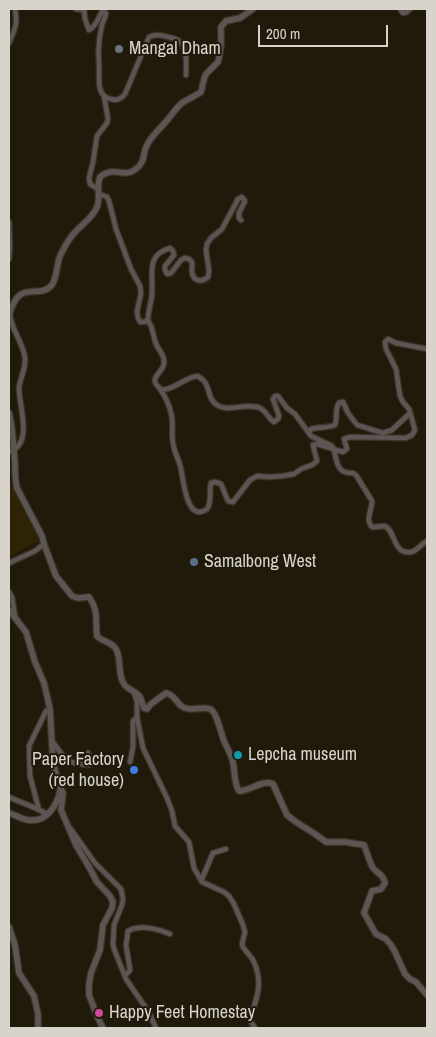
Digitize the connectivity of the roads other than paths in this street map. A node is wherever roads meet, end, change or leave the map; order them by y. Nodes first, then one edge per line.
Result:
1 (15, 9) edge
2 (76, 9) edge
3 (253, 9) edge
4 (400, 9) edge
5 (410, 9) edge
6 (10, 36) edge
7 (9, 43) edge
8 (186, 75) dead end
9 (104, 96) junction
10 (99, 192) junction
11 (241, 220) dead end
12 (9, 222) edge
13 (9, 259) edge
14 (9, 314) edge
15 (148, 320) junction
16 (427, 349) edge
17 (159, 387) junction
18 (410, 413) junction
19 (9, 414) edge
20 (9, 422) edge
21 (309, 433) junction
22 (334, 449) junction
23 (11, 451) edge
24 (427, 541) edge
25 (44, 544) junction
26 (9, 563) edge
27 (9, 592) edge
28 (9, 610) edge
29 (15, 618) junction
30 (134, 692) junction
31 (46, 711) dead end
32 (137, 717) junction
33 (52, 740) junction
34 (88, 753) dead end
35 (130, 762) dead end
36 (60, 786) junction
37 (9, 796) edge
38 (40, 810) junction
39 (9, 813) edge
40 (47, 814) junction
41 (65, 821) junction
42 (226, 849) dead end
43 (201, 881) junction
44 (9, 927) edge
45 (170, 934) dead end
46 (125, 976) junction
47 (427, 995) edge
48 (38, 1028) edge
49 (103, 1028) edge
50 (156, 1028) edge
51 (255, 1028) edge

1 - 6 street
2 - 9 street
3 - 10 street
4 - 5 street
6 - 7 street
8 - 9 street
9 - 10 street
10 - 14 street
10 - 15 street
11 - 15 street
12 - 13 street
14 - 23 street
15 - 17 street
16 - 18 street
17 - 21 street
17 - 22 street
18 - 21 street
18 - 22 street
19 - 20 street
19 - 23 street
21 - 22 street
22 - 24 street
23 - 25 street
25 - 26 street
25 - 30 street
27 - 29 street
28 - 29 street
29 - 33 street
30 - 32 street
30 - 47 street
31 - 38 street
32 - 35 street
32 - 43 street
33 - 34 street
33 - 36 street
36 - 40 street
36 - 41 street
37 - 38 street
38 - 40 street
39 - 40 street
41 - 46 street
41 - 49 street
42 - 43 street
43 - 51 street
44 - 48 street
45 - 46 street
46 - 50 street

